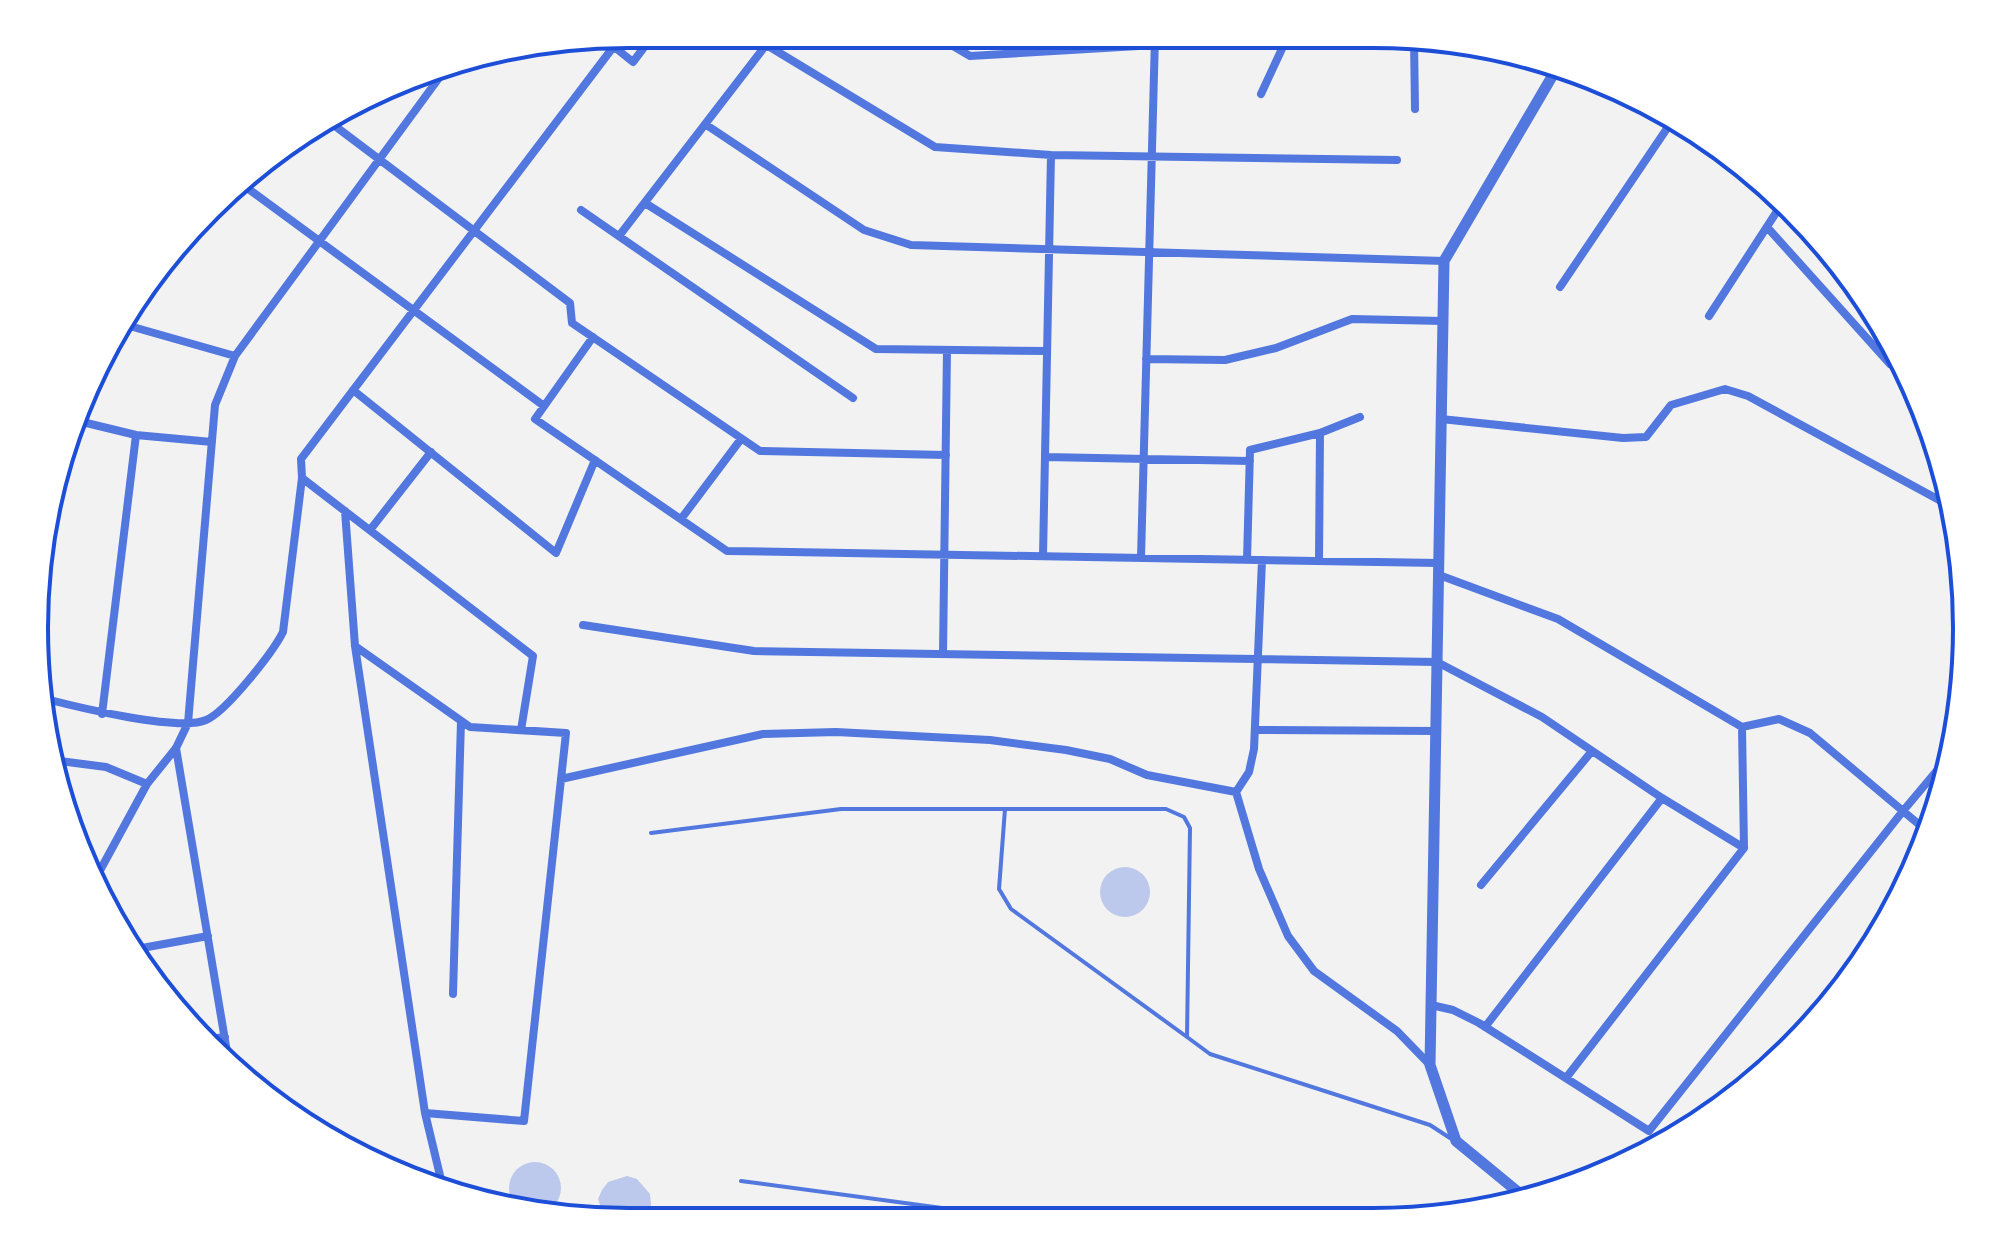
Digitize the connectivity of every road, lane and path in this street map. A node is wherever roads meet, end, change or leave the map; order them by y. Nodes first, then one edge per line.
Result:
1 (612, 48) edge
2 (617, 48) edge
3 (644, 48) edge
4 (764, 48) edge
5 (771, 48) edge
6 (956, 48) edge
7 (1069, 48) edge
8 (1155, 48) edge
9 (1282, 48) edge
10 (1414, 49) edge
11 (1551, 77) edge
12 (437, 81) edge
13 (1261, 94) dead end
14 (1415, 109) dead end
15 (705, 124) junction
16 (336, 127) edge
17 (1667, 128) edge
18 (1051, 155) junction
19 (1152, 156) junction
20 (379, 159) junction
21 (1397, 160) dead end
22 (249, 189) edge
23 (645, 203) junction
24 (581, 210) dead end
25 (1777, 212) edge
26 (1767, 227) junction
27 (474, 231) junction
28 (619, 236) junction
29 (319, 241) junction
30 (1049, 250) junction
31 (1149, 253) junction
32 (1444, 261) junction
33 (1560, 287) dead end
34 (414, 310) junction
35 (1709, 316) dead end
36 (1443, 321) junction
37 (133, 327) edge
38 (593, 337) junction
39 (947, 350) junction
40 (1047, 351) junction
41 (235, 356) junction
42 (1146, 359) junction
43 (1888, 362) edge
44 (353, 390) junction
45 (853, 398) dead end
46 (544, 406) junction
47 (1360, 417) dead end
48 (1441, 419) junction
49 (86, 423) edge
50 (1320, 433) junction
51 (136, 435) junction
52 (741, 439) junction
53 (212, 442) junction
54 (431, 452) junction
55 (946, 455) junction
56 (1045, 457) junction
57 (1144, 459) junction
58 (595, 460) junction
59 (1250, 461) junction
60 (302, 478) junction
61 (1938, 500) edge
62 (345, 511) junction
63 (681, 519) junction
64 (370, 530) junction
65 (944, 554) junction
66 (1043, 556) junction
67 (1141, 558) junction
68 (1247, 560) junction
69 (1262, 560) junction
70 (1319, 561) junction
71 (1439, 569) junction
72 (583, 625) dead end
73 (355, 646) junction
74 (943, 654) junction
75 (1258, 659) junction
76 (1437, 662) junction
77 (53, 701) edge
78 (102, 714) junction
79 (461, 721) junction
80 (188, 723) junction
81 (1742, 727) junction
82 (521, 730) junction
83 (1255, 730) junction
84 (1436, 731) junction
85 (176, 748) junction
86 (1592, 751) junction
87 (64, 762) edge
88 (1934, 774) edge
89 (561, 779) junction
90 (147, 784) junction
91 (1236, 792) junction
92 (1662, 798) junction
93 (1005, 809) junction
94 (1903, 811) junction
95 (1918, 824) edge
96 (651, 833) dead end
97 (1744, 848) junction
98 (102, 872) edge
99 (1481, 885) dead end
100 (208, 936) junction
101 (144, 948) edge
102 (453, 994) dead end
103 (1431, 1005) junction
104 (1485, 1027) junction
105 (225, 1037) junction
106 (1187, 1037) junction
107 (218, 1038) edge
108 (226, 1046) edge
109 (1430, 1065) junction
110 (1566, 1078) junction
111 (425, 1113) junction
112 (1456, 1141) junction
113 (440, 1176) edge
114 (741, 1181) dead end
115 (1515, 1190) edge
116 (942, 1208) edge

1 - 27 street
2 - 3 street
4 - 15 street
5 - 18 street
6 - 7 street
8 - 19 street
9 - 13 street
10 - 14 street
11 - 32 street
12 - 20 street
15 - 23 street
15 - 30 street
16 - 20 street
17 - 33 street
18 - 19 street
18 - 30 street
19 - 21 street
19 - 31 street
20 - 27 street
20 - 29 street
22 - 29 street
23 - 28 street
23 - 39 street
24 - 28 street
25 - 26 street
26 - 35 street
26 - 43 street
27 - 34 street
27 - 38 street
28 - 45 street
29 - 34 street
29 - 41 street
30 - 31 street
30 - 40 street
31 - 32 street
31 - 42 street
32 - 36 street
34 - 44 street
34 - 46 street
36 - 42 street
36 - 48 street
37 - 41 street
38 - 46 street
38 - 52 street
39 - 40 street
39 - 55 street
40 - 56 street
41 - 53 street
42 - 57 street
44 - 54 street
44 - 60 street
46 - 58 street
47 - 50 street
48 - 61 street
48 - 71 street
49 - 51 street
50 - 59 street
50 - 70 street
51 - 53 street
51 - 78 street
52 - 55 street
52 - 63 street
53 - 80 street
54 - 58 street
54 - 64 street
55 - 65 street
56 - 57 street
56 - 66 street
57 - 59 street
57 - 67 street
58 - 63 street
59 - 68 street
60 - 62 street
60 - 80 street
62 - 64 street
62 - 73 street
63 - 65 street
64 - 82 street
65 - 66 street
65 - 74 street
66 - 67 street
67 - 68 street
68 - 69 street
69 - 70 street
69 - 75 street
70 - 71 street
71 - 76 street
71 - 81 street
72 - 74 street
73 - 79 street
73 - 111 street
74 - 75 street
75 - 76 street
75 - 83 street
76 - 84 street
76 - 86 street
77 - 78 street
78 - 80 street
79 - 82 street
79 - 102 street
80 - 85 street
81 - 94 street
81 - 97 street
82 - 89 street
83 - 84 street
83 - 91 street
84 - 103 street
85 - 90 street
85 - 100 street
86 - 92 street
86 - 99 street
87 - 90 street
88 - 94 street
89 - 91 street
89 - 111 street
90 - 98 street
91 - 109 street
92 - 97 street
92 - 104 street
93 - 96 lane
93 - 106 lane
93 - 106 lane
94 - 95 street
94 - 110 street
97 - 110 street
100 - 101 street
100 - 105 street
103 - 104 street
103 - 109 street
104 - 110 street
105 - 107 street
105 - 108 street
106 - 112 lane
109 - 112 street
111 - 113 street
112 - 115 street
114 - 116 lane

